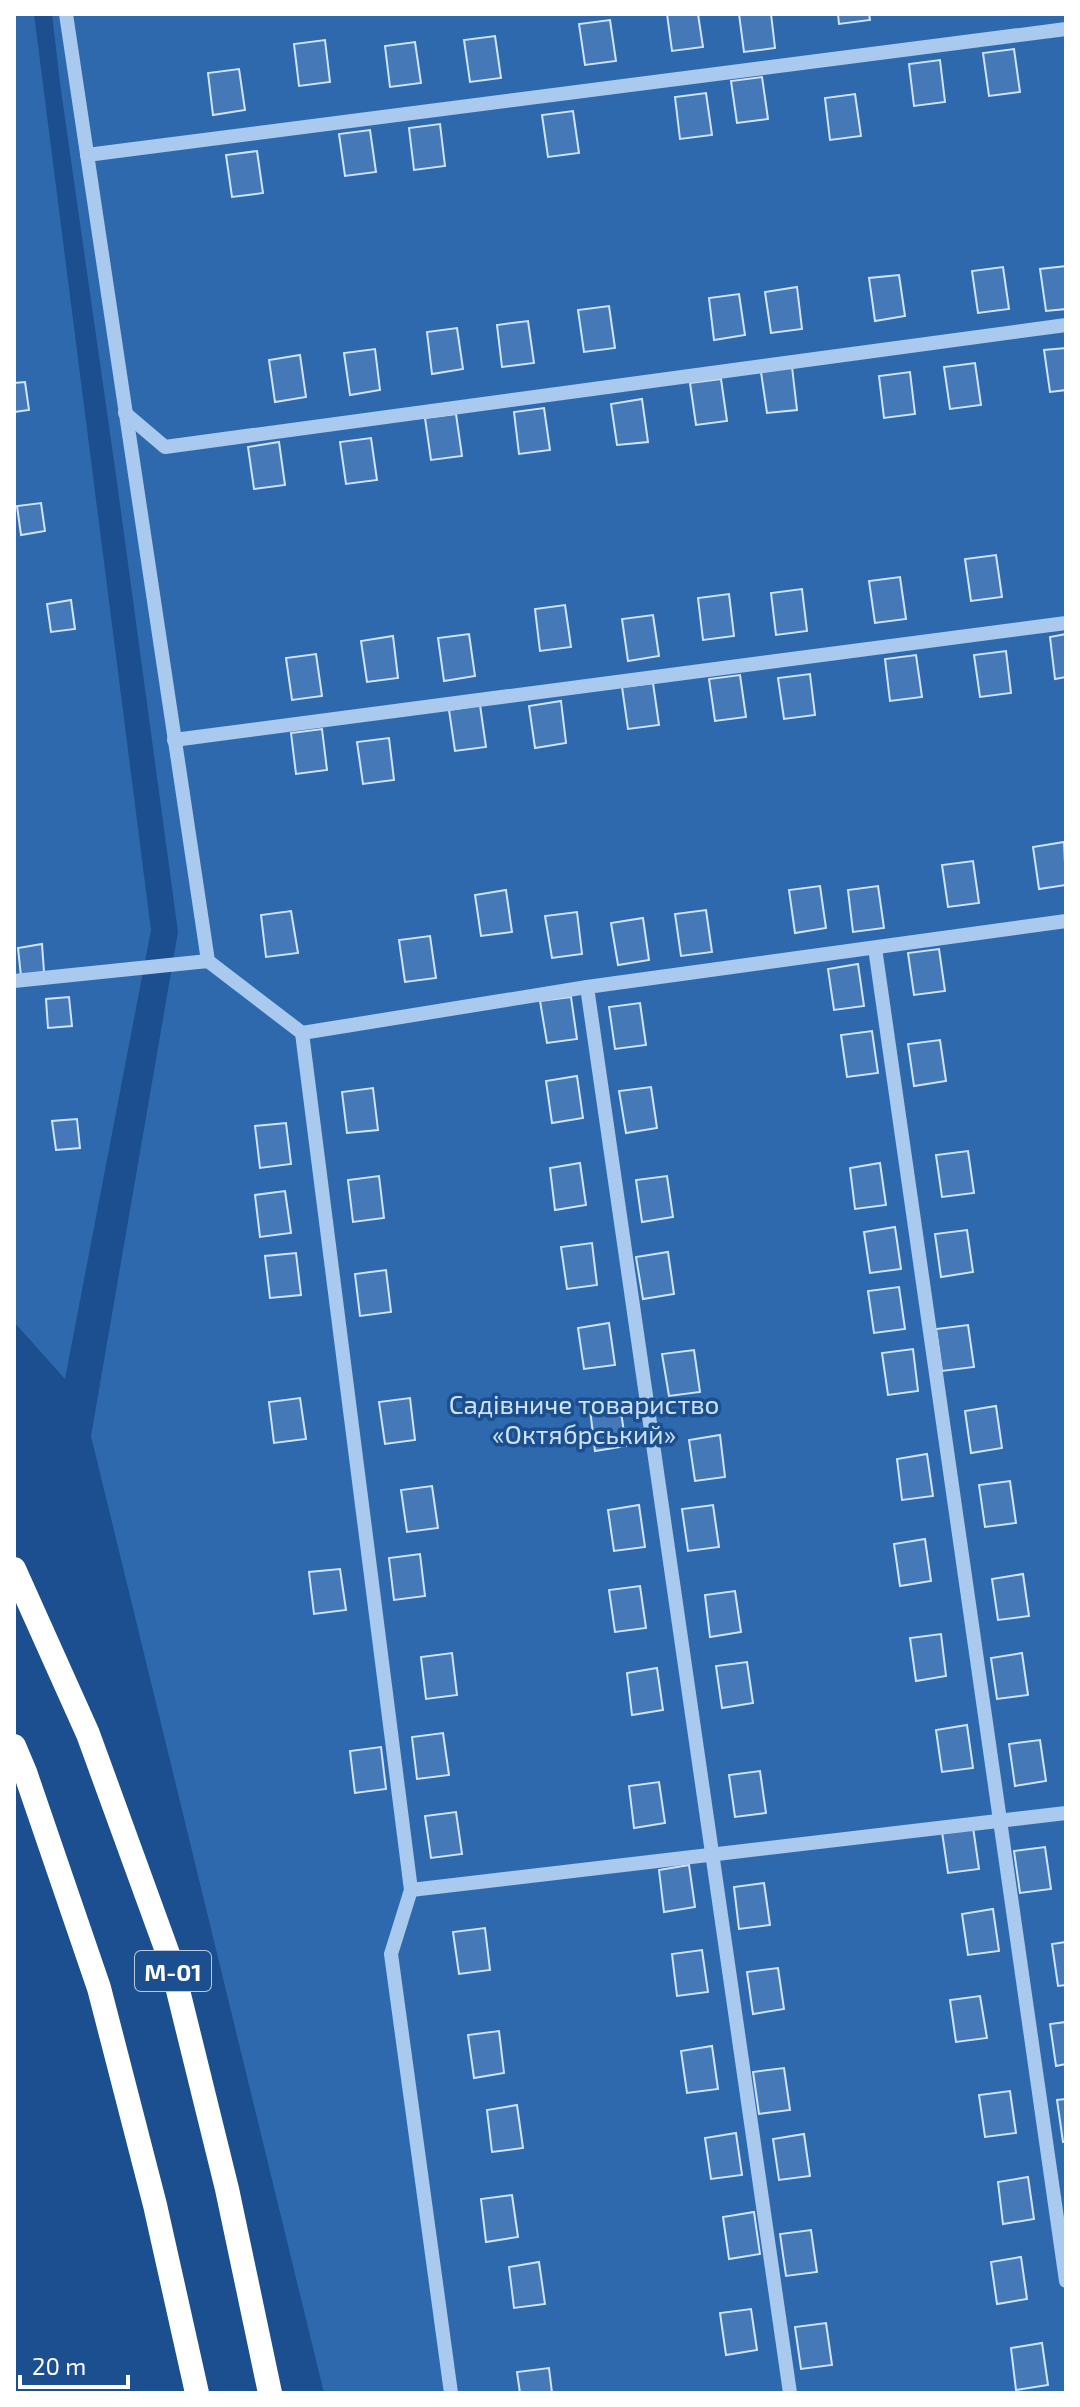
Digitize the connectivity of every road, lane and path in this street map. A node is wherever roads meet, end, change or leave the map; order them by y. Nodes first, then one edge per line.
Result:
1 (66, 14) edge
2 (1066, 29) edge
3 (87, 155) junction
4 (1066, 325) edge
5 (125, 413) junction
6 (1066, 623) edge
7 (174, 740) junction
8 (1066, 921) edge
9 (875, 948) junction
10 (208, 961) junction
11 (14, 981) edge
12 (587, 987) junction
13 (302, 1033) junction
14 (14, 1569) edge
15 (14, 1746) edge
16 (1066, 1813) edge
17 (1000, 1821) junction
18 (712, 1855) junction
19 (411, 1890) junction
20 (1066, 2281) edge
21 (197, 2393) edge
22 (270, 2393) edge
23 (451, 2393) edge
24 (790, 2393) edge

1 - 3 street
2 - 3 street
3 - 5 street
4 - 5 street
5 - 7 street
6 - 7 street
7 - 10 street
8 - 9 street
9 - 12 street
9 - 17 street
10 - 11 street
10 - 13 street
12 - 13 street
12 - 18 street
13 - 19 street
14 - 22 highway, М-01
15 - 21 highway, М-01
16 - 17 street
17 - 18 street
17 - 20 street
18 - 19 street
18 - 24 street
19 - 23 street

